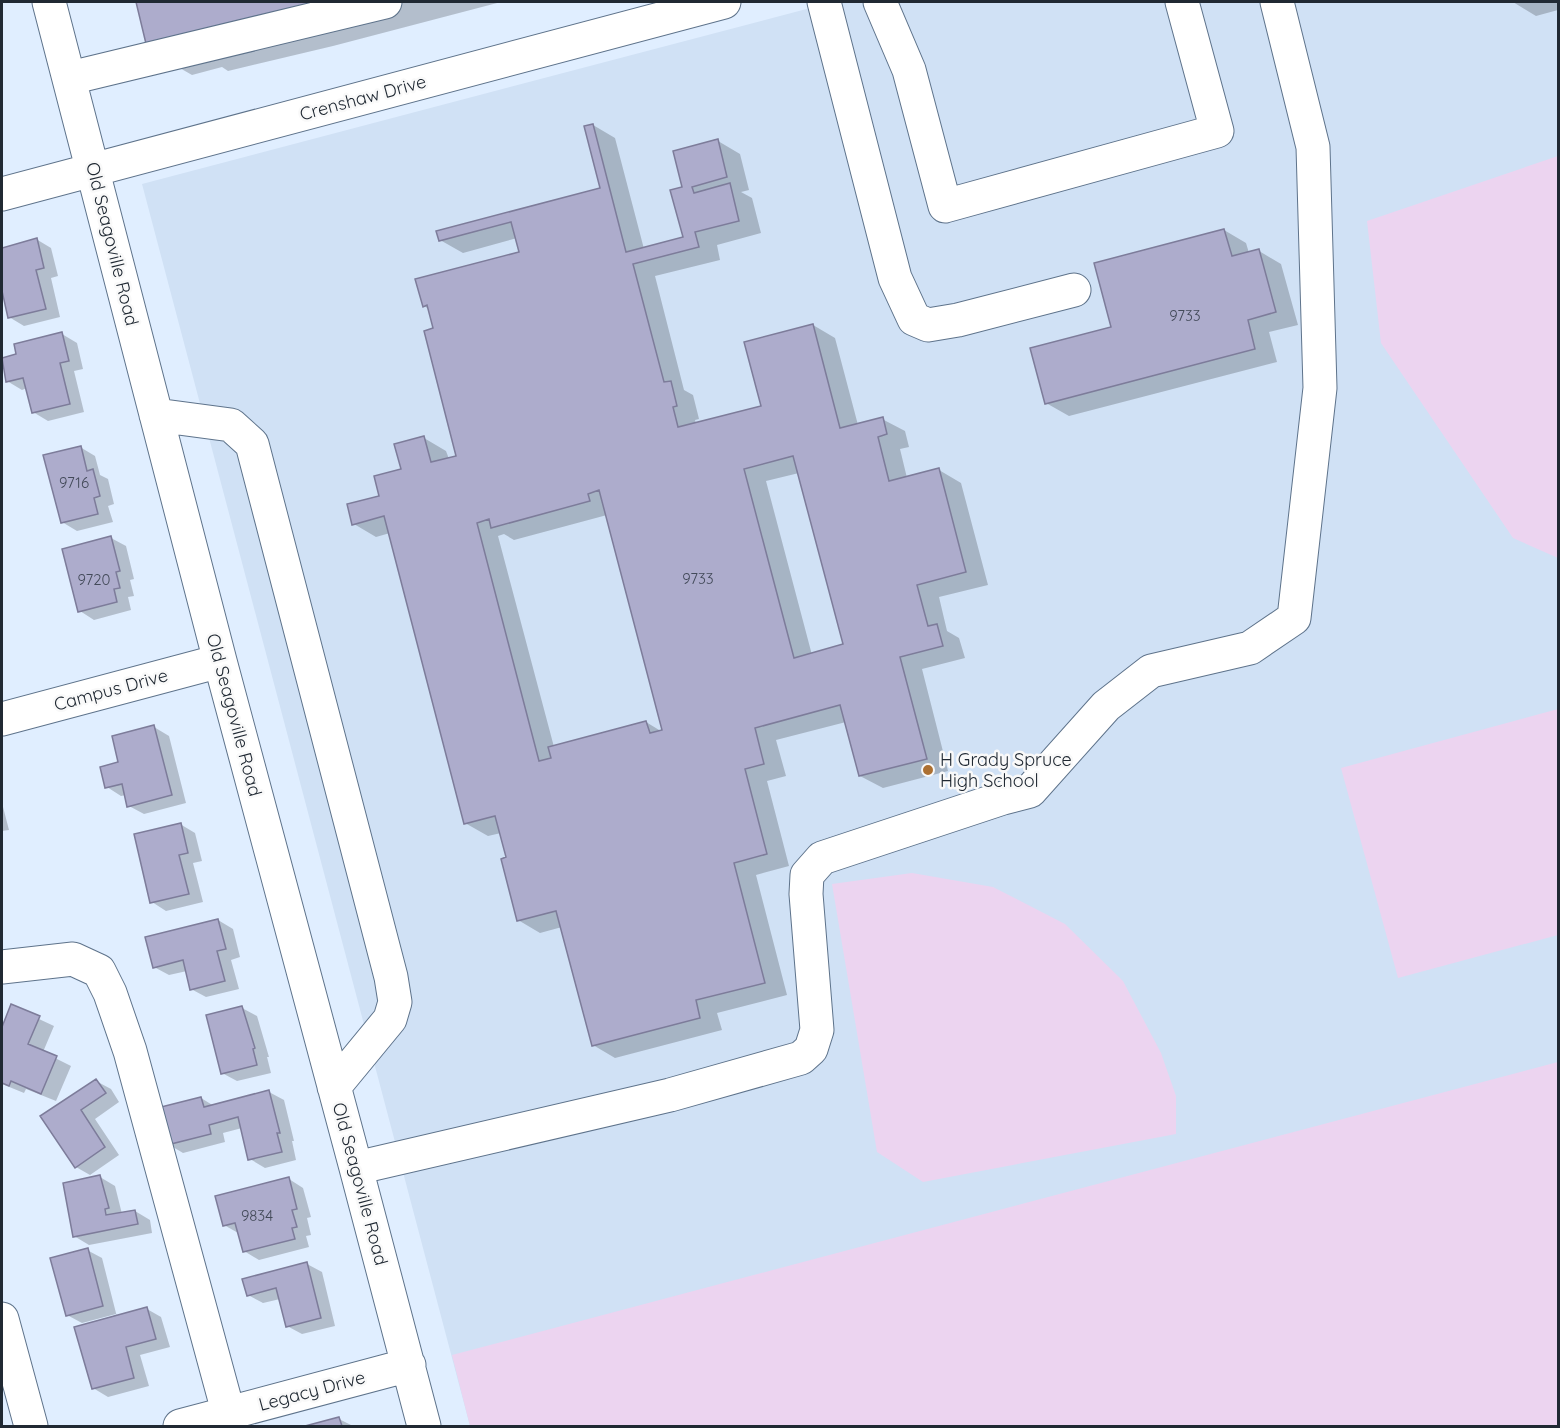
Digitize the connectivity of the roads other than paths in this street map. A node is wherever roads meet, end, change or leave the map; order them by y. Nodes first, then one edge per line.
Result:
1 (49, 2) edge
2 (385, 2) edge
3 (724, 2) edge
4 (824, 2) edge
5 (880, 2) edge
6 (1182, 2) edge
7 (1277, 2) edge
8 (69, 78) junction
9 (93, 170) junction
10 (2, 194) edge
11 (1074, 290) dead end
12 (156, 415) junction
13 (220, 661) junction
14 (2, 719) edge
15 (2, 967) edge
16 (334, 1087) junction
17 (356, 1168) junction
18 (2, 1318) edge
19 (409, 1365) junction
20 (230, 1420) edge
21 (32, 1426) edge
22 (180, 1426) edge
23 (424, 1426) edge

1 - 8 street, Old Seagoville Road
2 - 8 street
3 - 9 street, Crenshaw Drive
4 - 11 street
5 - 6 street
7 - 17 street
8 - 9 street, Old Seagoville Road
9 - 10 street, Crenshaw Drive
9 - 12 street, Old Seagoville Road
12 - 13 street, Old Seagoville Road
12 - 16 street
13 - 14 street, Campus Drive
13 - 16 street, Old Seagoville Road
15 - 20 street
16 - 17 street, Old Seagoville Road
17 - 19 street, Old Seagoville Road
18 - 21 street
19 - 20 street, Legacy Drive
19 - 23 street, Old Seagoville Road
20 - 22 street, Legacy Drive

